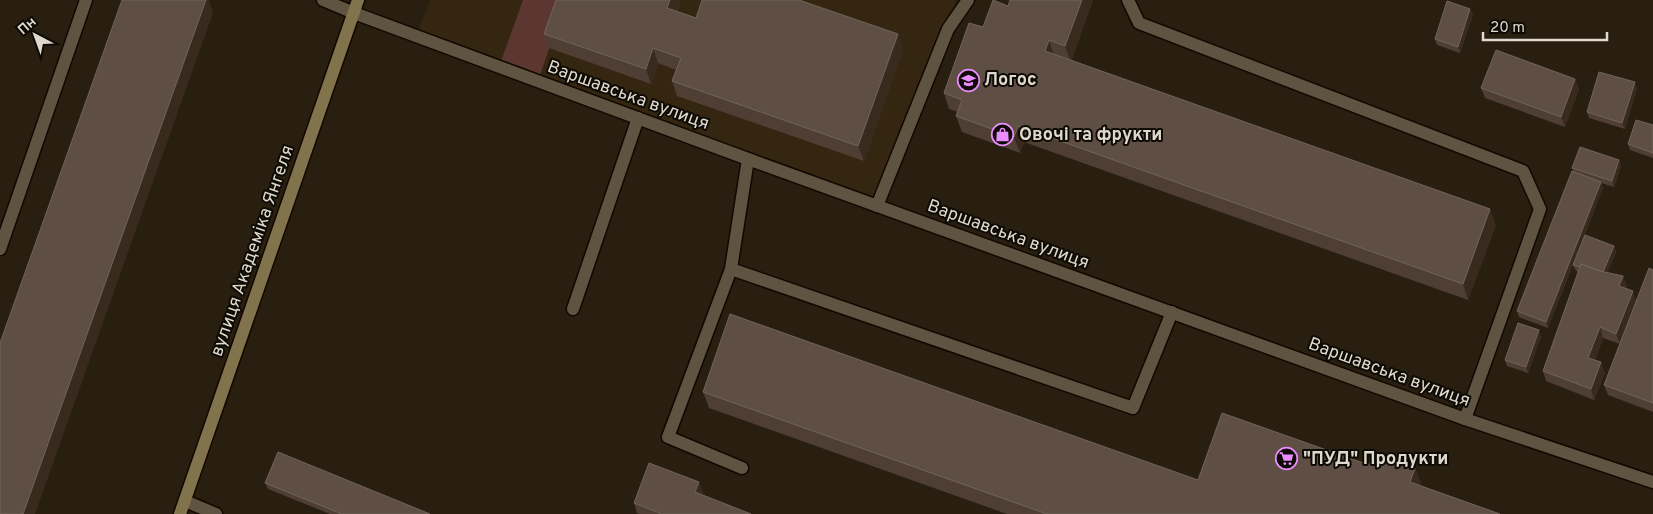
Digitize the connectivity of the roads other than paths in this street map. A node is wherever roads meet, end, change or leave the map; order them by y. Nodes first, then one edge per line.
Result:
1 (86, 0) edge
2 (323, 0) edge
3 (358, 0) edge
4 (968, 0) edge
5 (1128, 0) edge
6 (354, 13) junction
7 (638, 118) junction
8 (748, 159) junction
9 (877, 206) junction
10 (0, 249) edge
11 (731, 269) junction
12 (573, 309) dead end
13 (1172, 312) junction
14 (1465, 419) junction
15 (742, 468) dead end
16 (1653, 482) edge
17 (185, 501) junction
18 (180, 514) edge
19 (216, 514) edge

1 - 10 street
2 - 6 street, Варшавська вулиця
3 - 6 main road, вулиця Академіка Янгеля
4 - 9 street
5 - 14 street
6 - 7 street, Варшавська вулиця
6 - 17 main road, вулиця Академіка Янгеля
7 - 8 street, Варшавська вулиця
7 - 12 street
8 - 9 street, Варшавська вулиця
8 - 11 street
9 - 13 street, Варшавська вулиця
11 - 13 street
11 - 15 street
13 - 14 street, Варшавська вулиця
14 - 16 street, Варшавська вулиця
17 - 18 main road, вулиця Академіка Янгеля
17 - 19 street

